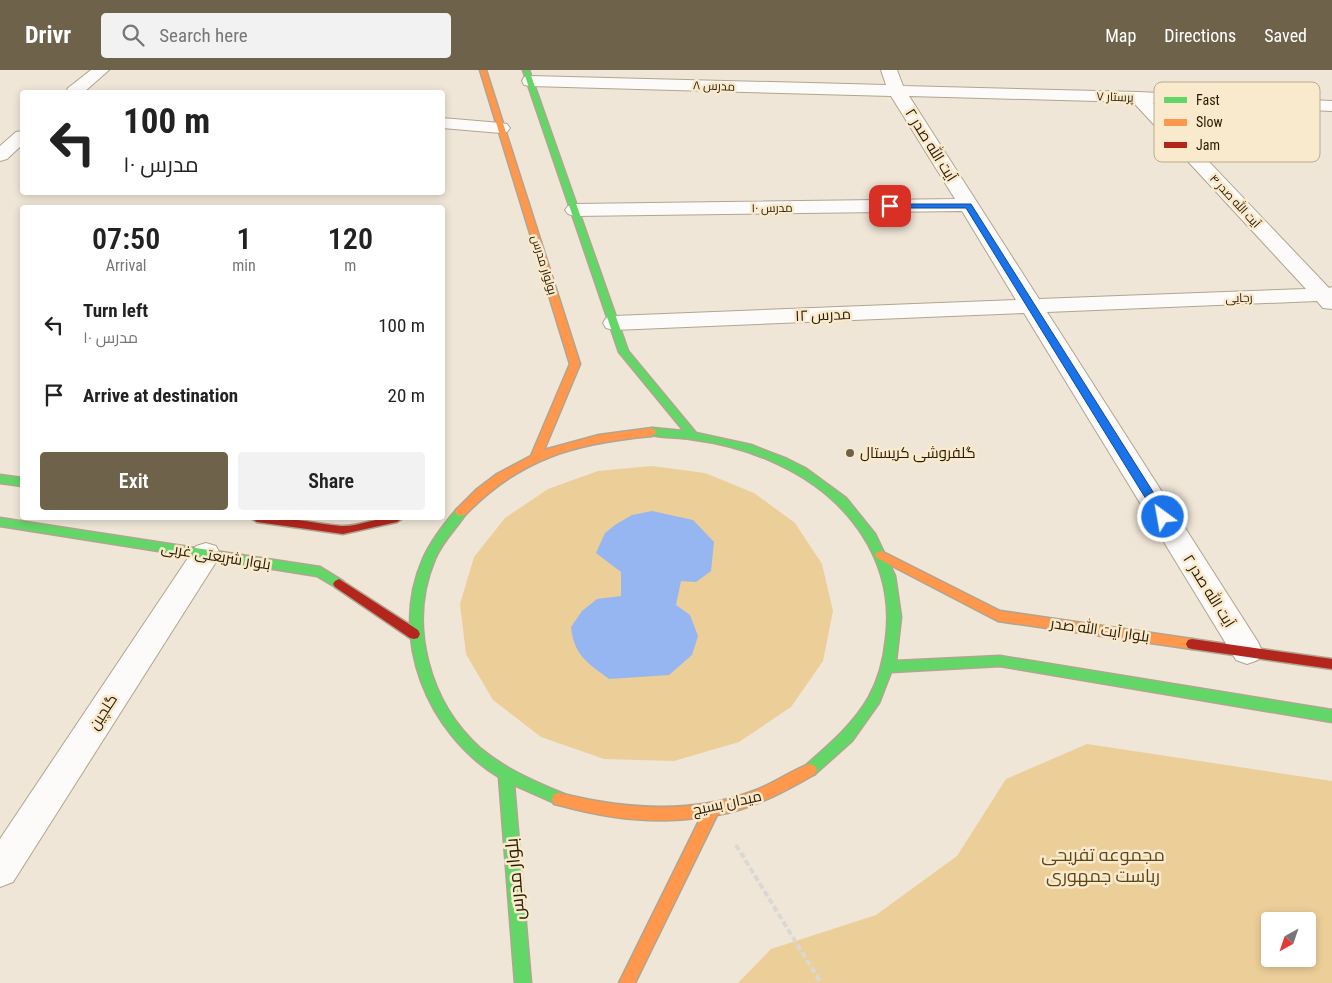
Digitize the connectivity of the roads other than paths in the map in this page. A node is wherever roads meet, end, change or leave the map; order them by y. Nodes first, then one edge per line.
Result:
1 (101, 70) edge
2 (483, 70) edge
3 (528, 75) edge
4 (893, 80) edge
5 (78, 90) edge
6 (1138, 97) junction
7 (1154, 98) edge
8 (1154, 114) edge
9 (445, 123) edge
10 (501, 128) junction
11 (20, 138) edge
12 (0, 155) edge
13 (1200, 162) edge
14 (968, 205) junction
15 (576, 210) junction
16 (1329, 298) edge
17 (1032, 306) junction
18 (614, 323) junction
19 (692, 434) junction
20 (536, 457) junction
21 (0, 479) edge
22 (20, 482) edge
23 (471, 500) junction
24 (452, 504) dead end
25 (271, 520) edge
26 (388, 520) edge
27 (0, 522) edge
28 (206, 554) junction
29 (881, 555) junction
30 (414, 634) junction
31 (1247, 651) junction
32 (1332, 664) edge
33 (890, 666) junction
34 (1332, 716) edge
35 (506, 774) junction
36 (713, 808) junction
37 (0, 870) edge
38 (523, 983) edge
39 (627, 983) edge

1 - 5 street
2 - 10 main road, بولوار مدرس
3 - 4 street, مدرس ۸
3 - 15 main road
4 - 6 street, پرستار ۷
4 - 14 street, آیت الله صدر ۲
6 - 7 street, پرستار ۷
6 - 8 street, آیت الله صدر ۴
9 - 10 street
10 - 20 main road, بولوار مدرس
11 - 12 street
13 - 16 street, آیت الله صدر ۴
14 - 15 street, مدرس ۱۰
14 - 17 street, آیت الله صدر ۲
15 - 18 main road
16 - 17 street, رجایی
17 - 18 street, مدرس ۱۲
17 - 31 street, آیت الله صدر ۲
18 - 19 main road
19 - 20 main road, میدان بسیج
19 - 29 main road, میدان بسیج
20 - 23 main road, میدان بسیج
21 - 22 main road
23 - 24 main road
23 - 30 main road, میدان بسیج
25 - 26 main road
27 - 28 main road, بلوار شریعتی غربی
28 - 30 main road, بلوار شریعتی غربی
28 - 37 street, گلچین
29 - 31 main road, بلوار آیت الله صدر
29 - 33 main road, میدان بسیج
30 - 35 main road, میدان بسیج
31 - 32 main road, بلوار آیت الله صدر
33 - 34 main road
33 - 36 main road, میدان بسیج
35 - 36 main road, میدان بسیج
35 - 38 main road, بلوار مدرس
36 - 39 main road

